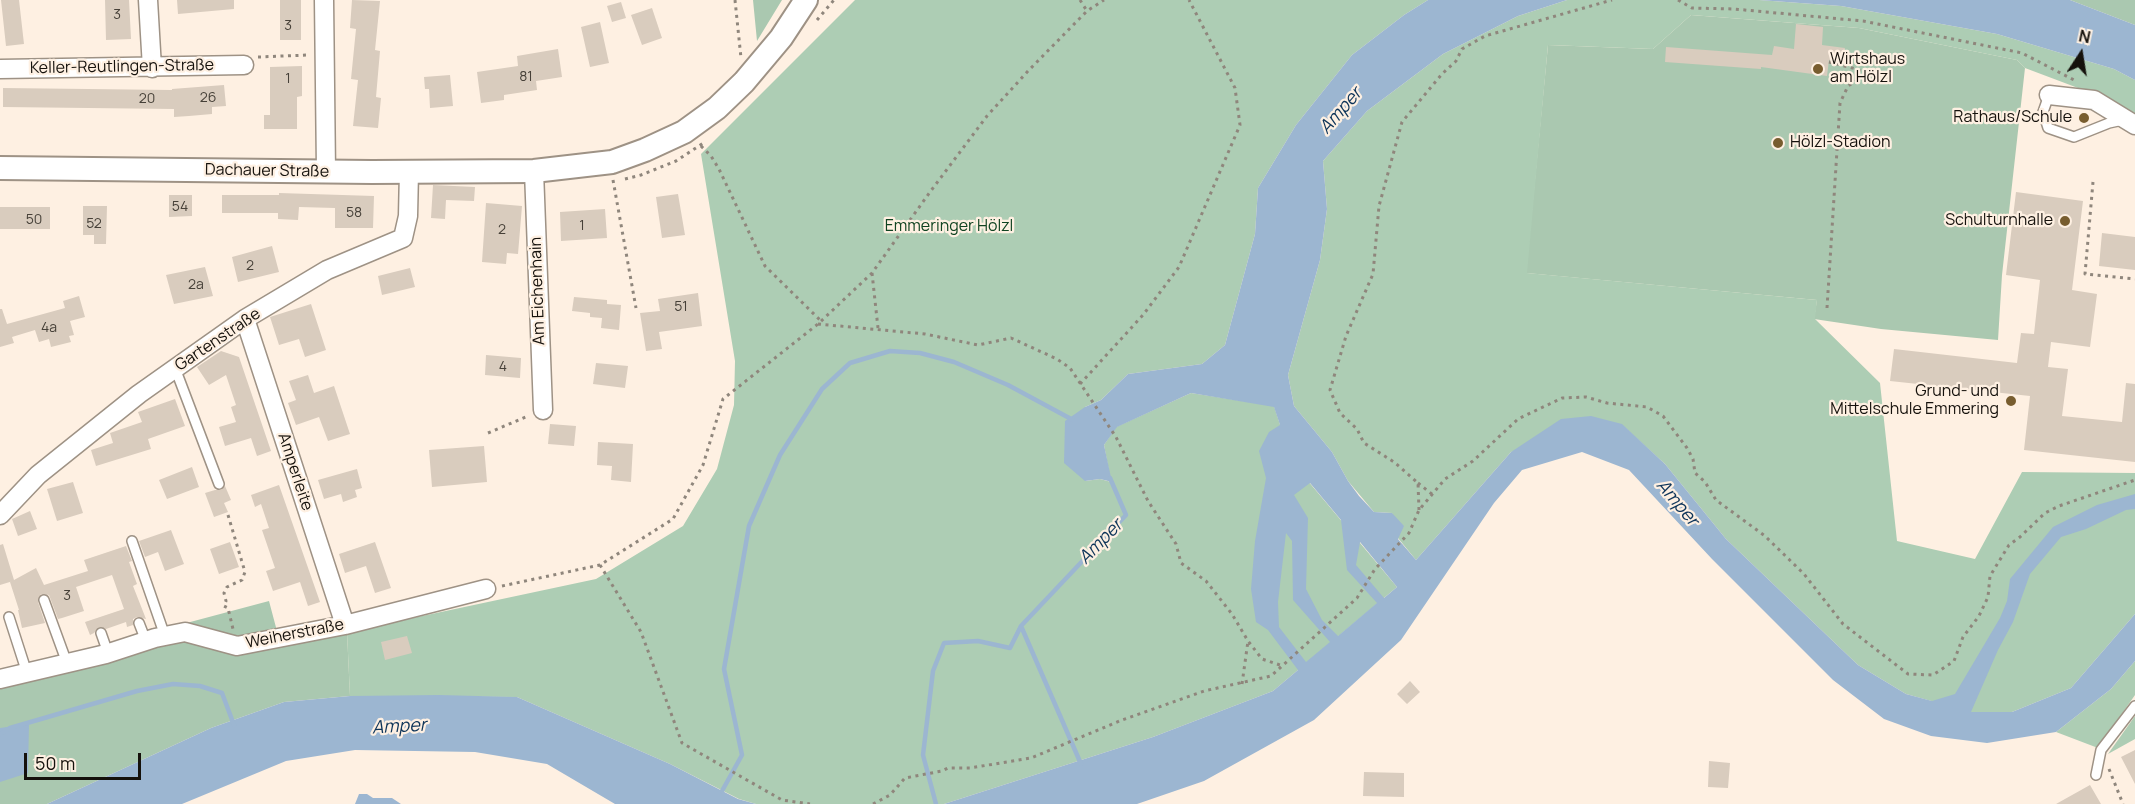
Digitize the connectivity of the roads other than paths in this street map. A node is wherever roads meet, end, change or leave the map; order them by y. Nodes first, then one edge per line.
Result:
1 (147, 0) edge
2 (324, 0) edge
3 (806, 0) edge
4 (244, 65) road end
5 (152, 68) junction
6 (0, 69) edge
7 (2049, 95) joint
8 (2130, 122) edge
9 (0, 168) edge
10 (326, 171) junction
11 (409, 171) junction
12 (534, 171) junction
13 (245, 319) junction
14 (175, 368) junction
15 (543, 410) road end
16 (219, 484) dead end
17 (0, 515) edge
18 (132, 541) dead end
19 (486, 589) road end
20 (44, 600) dead end
21 (9, 617) dead end
22 (139, 623) dead end
23 (345, 625) junction
24 (101, 633) dead end
25 (165, 636) junction
26 (146, 640) junction
27 (108, 653) junction
28 (67, 663) junction
29 (27, 673) junction
30 (0, 679) edge
31 (2135, 706) edge
32 (2096, 775) dead end

1 - 5 street
2 - 10 street
3 - 12 street, Dachauer Straße
4 - 5 street, Keller-Reutlingen-Straße
5 - 6 street, Keller-Reutlingen-Straße
7 - 8 street
7 - 8 lane
9 - 10 street, Dachauer Straße
10 - 11 street, Dachauer Straße
11 - 12 street, Dachauer Straße
11 - 13 street, Gartenstraße
12 - 15 street, Am Eichenhain
13 - 14 street, Gartenstraße
13 - 23 street, Amperleite
14 - 16 lane
14 - 17 street, Gartenstraße
18 - 25 lane
19 - 23 street, Weiherstraße
20 - 28 lane
21 - 29 lane
22 - 26 lane
23 - 25 street, Weiherstraße
24 - 27 lane
25 - 26 street, Weiherstraße
26 - 27 street, Weiherstraße
27 - 28 street, Weiherstraße
28 - 29 street, Weiherstraße
29 - 30 street, Weiherstraße
31 - 32 lane

